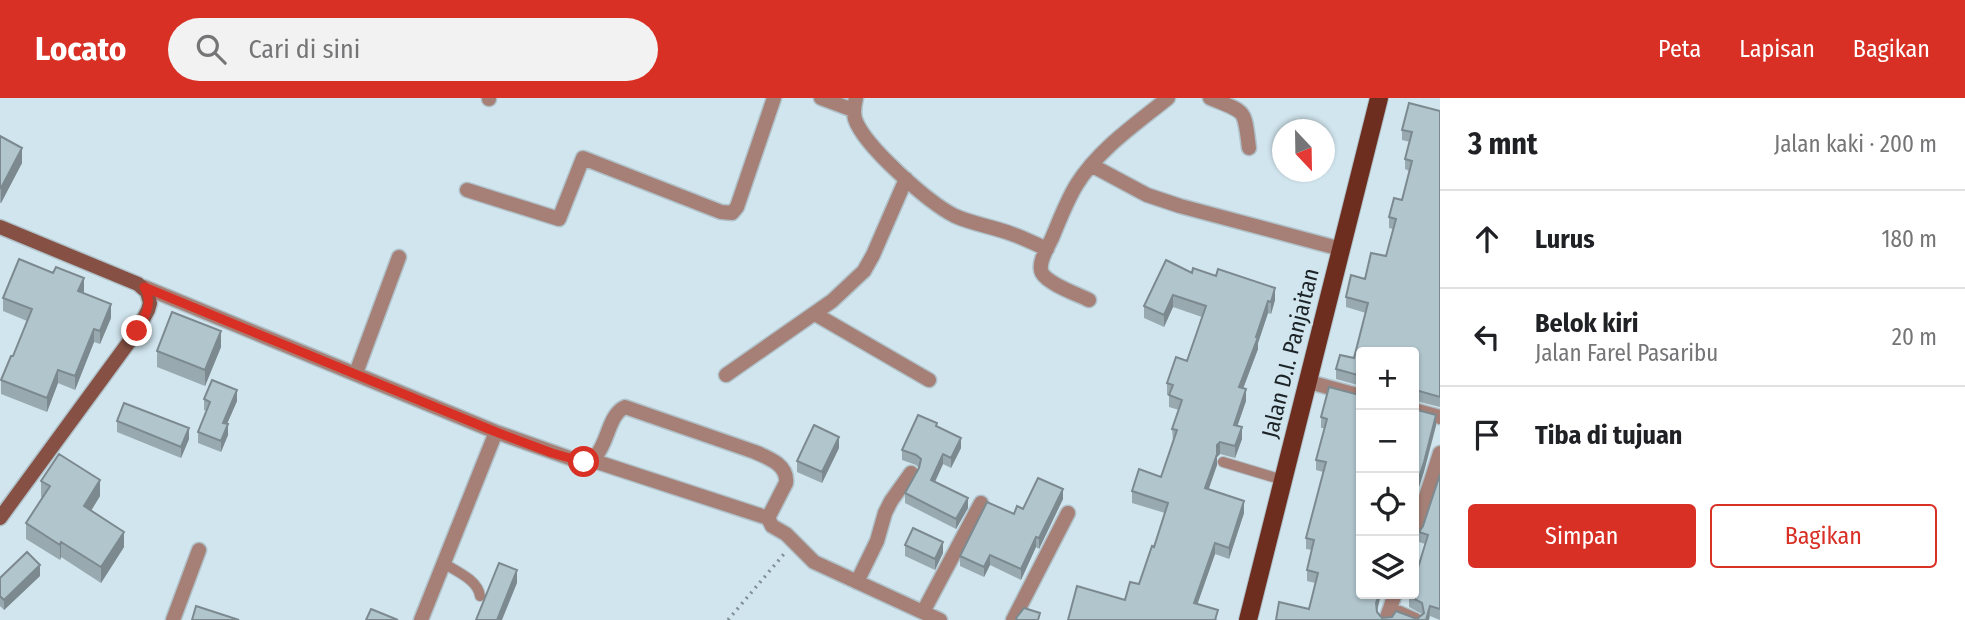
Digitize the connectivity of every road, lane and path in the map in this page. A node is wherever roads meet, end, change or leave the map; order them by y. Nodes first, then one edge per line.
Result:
1 (774, 98) edge
2 (821, 98) edge
3 (1168, 98) edge
4 (1210, 98) edge
5 (1379, 98) edge
6 (855, 104) edge
7 (1249, 148) dead end
8 (1091, 165) junction
9 (906, 179) junction
10 (467, 190) dead end
11 (0, 227) edge
12 (1047, 249) junction
13 (1341, 249) junction
14 (399, 257) dead end
15 (144, 287) junction
16 (1089, 300) dead end
17 (815, 314) junction
18 (356, 373) junction
19 (726, 375) dead end
20 (929, 380) dead end
21 (1309, 382) junction
22 (1356, 395) edge
23 (1419, 411) edge
24 (1440, 417) edge
25 (496, 432) junction
26 (1440, 453) edge
27 (591, 460) junction
28 (1223, 462) dead end
29 (911, 472) dead end
30 (1283, 480) junction
31 (981, 503) dead end
32 (1068, 513) dead end
33 (768, 518) junction
34 (1419, 518) edge
35 (0, 519) edge
36 (794, 542) junction
37 (200, 550) dead end
38 (443, 563) junction
39 (857, 582) junction
40 (480, 596) dead end
41 (923, 612) junction
42 (1388, 614) edge
43 (173, 620) edge
44 (421, 620) edge
45 (728, 620) edge
46 (940, 620) edge
47 (1013, 620) edge
48 (1248, 620) edge
49 (1415, 620) edge

1 - 10 street
2 - 6 street
3 - 8 street
4 - 7 street
5 - 13 main road, Jalan D.I. Panjaitan
6 - 9 street
8 - 12 street
8 - 13 street
9 - 12 street
9 - 17 street
11 - 15 street
12 - 16 street
13 - 21 main road, Jalan D.I. Panjaitan
14 - 18 street
15 - 18 street
15 - 35 street
17 - 19 street
17 - 20 street
18 - 25 street
21 - 22 street
21 - 30 main road, Jalan D.I. Panjaitan
23 - 24 street
25 - 27 street
25 - 38 street
26 - 34 street
27 - 33 street
27 - 33 street
28 - 30 lane
29 - 39 street
30 - 48 main road, Jalan D.I. Panjaitan
31 - 41 street
32 - 47 street
33 - 36 street
36 - 39 street
36 - 45 path
37 - 43 street
38 - 40 lane
38 - 44 street
39 - 41 street
41 - 46 street
42 - 49 street

